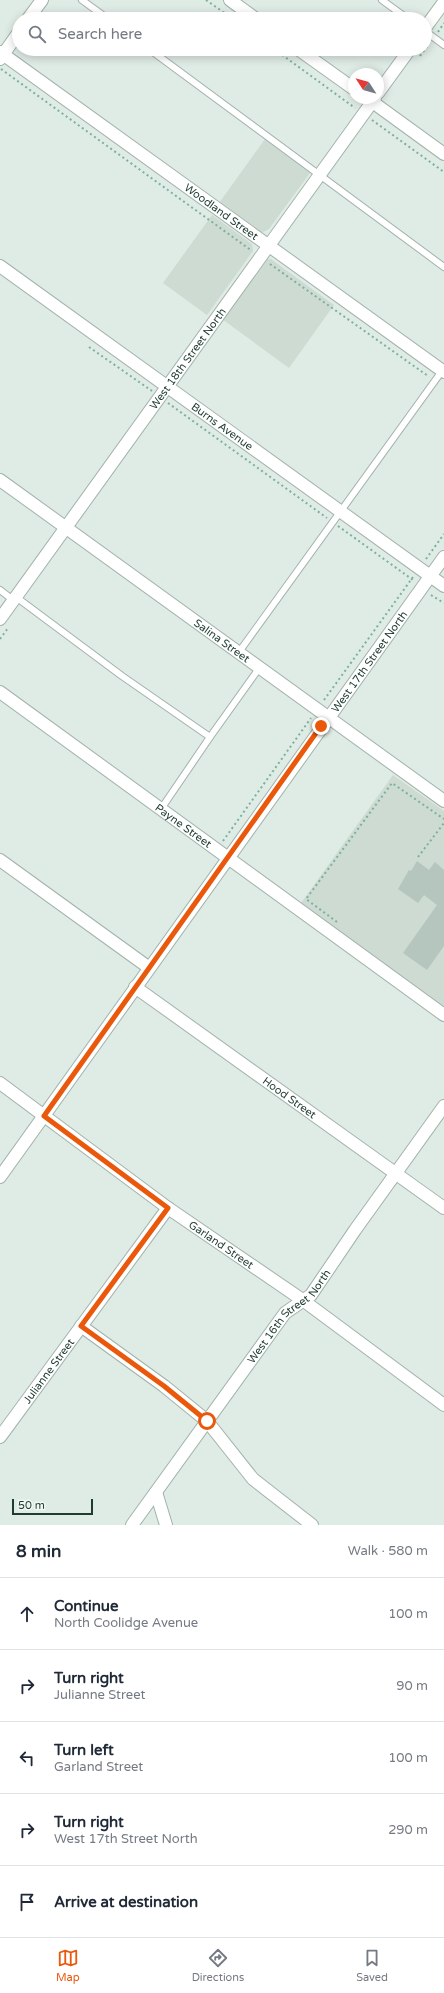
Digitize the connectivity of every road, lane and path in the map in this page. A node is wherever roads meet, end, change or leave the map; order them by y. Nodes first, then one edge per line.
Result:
1 (42, 0) edge
2 (82, 0) edge
3 (206, 0) edge
4 (230, 0) edge
5 (382, 0) edge
6 (444, 2) edge
7 (33, 12) edge
8 (98, 12) edge
9 (223, 12) edge
10 (246, 12) edge
11 (398, 12) edge
12 (432, 18) edge
13 (432, 36) edge
14 (12, 41) edge
15 (444, 45) edge
16 (1, 55) edge
17 (159, 56) edge
18 (308, 56) edge
19 (405, 56) edge
20 (0, 69) edge
21 (384, 83) edge
22 (348, 85) edge
23 (369, 104) edge
24 (381, 104) edge
25 (444, 154) edge
26 (320, 174) junction
27 (269, 245) junction
28 (260, 257) junction
29 (0, 266) edge
30 (444, 267) edge
31 (89, 347) dead end
32 (443, 371) edge
33 (435, 381) junction
34 (167, 387) junction
35 (159, 397) junction
36 (0, 480) edge
37 (340, 512) junction
38 (333, 522) junction
39 (66, 527) junction
40 (444, 534) edge
41 (444, 556) edge
42 (419, 568) junction
43 (430, 576) junction
44 (412, 579) junction
45 (444, 586) edge
46 (0, 590) edge
47 (427, 590) junction
48 (15, 598) junction
49 (0, 619) edge
50 (239, 652) junction
51 (260, 667) junction
52 (0, 692) edge
53 (318, 709) junction
54 (328, 716) junction
55 (210, 737) junction
56 (444, 801) edge
57 (161, 809) junction
58 (444, 819) edge
59 (444, 823) edge
60 (217, 836) dead end
61 (418, 857) dead end
62 (227, 858) junction
63 (0, 860) edge
64 (338, 922) dead end
65 (148, 967) junction
66 (135, 987) junction
67 (444, 1015) edge
68 (0, 1083) edge
69 (444, 1106) edge
70 (44, 1116) junction
71 (396, 1173) junction
72 (0, 1177) edge
73 (168, 1208) junction
74 (444, 1208) edge
75 (304, 1300) junction
76 (81, 1326) junction
77 (444, 1405) edge
78 (207, 1421) junction
79 (0, 1437) edge
80 (156, 1492) junction
81 (132, 1525) edge
82 (166, 1525) edge
83 (312, 1525) edge

1 - 7 street
2 - 8 lane
3 - 9 path
4 - 10 street
5 - 11 lane
6 - 12 street
13 - 15 lane
14 - 16 street
16 - 27 street, Woodland Street
17 - 26 lane
18 - 22 street
19 - 21 street, West 18th Street North
20 - 28 path
23 - 26 street, West 18th Street North
24 - 25 street
26 - 27 street, West 18th Street North
26 - 30 lane
27 - 28 street, West 18th Street North
27 - 32 street, Woodland Street
28 - 33 path
28 - 34 street, West 18th Street North
29 - 34 street, Burns Avenue
31 - 35 path
32 - 33 lane
33 - 37 lane
34 - 35 street, West 18th Street North
34 - 37 street, Burns Avenue
35 - 38 path
35 - 39 street, West 18th Street North
36 - 39 street, Salina Street
37 - 38 lane
37 - 42 street, Burns Avenue
38 - 44 path
38 - 50 lane
39 - 48 street, West 18th Street North
39 - 50 street, Salina Street
40 - 42 path
41 - 43 street, West 17th Street North
42 - 43 street, Burns Avenue
42 - 44 path
43 - 45 street, Burns Avenue
43 - 47 street, West 17th Street North
44 - 47 path
44 - 53 path
46 - 48 lane
47 - 54 street, West 17th Street North
48 - 49 street, West 18th Street North
48 - 55 lane
50 - 51 street, Salina Street
51 - 53 street, Salina Street
51 - 55 lane
52 - 57 street, Payne Street
53 - 54 street, Salina Street
53 - 60 path
54 - 56 street, Salina Street
54 - 62 street, West 17th Street North
55 - 57 lane
57 - 62 street, Payne Street
58 - 64 path
59 - 61 path
62 - 65 street, West 17th Street North
62 - 67 street, Payne Street
63 - 65 street
65 - 66 street, West 17th Street North
66 - 70 street, West 17th Street North
66 - 71 street, Hood Street
68 - 70 street, Garland Street
69 - 71 street, West 16th Street North
70 - 72 street, West 17th Street North
70 - 73 street, Garland Street
71 - 74 street, Hood Street
71 - 75 street, West 16th Street North
73 - 75 street, Garland Street
73 - 76 street, Julianne Street
75 - 77 street, Garland Street
75 - 78 street, West 16th Street North
76 - 78 street
76 - 79 street, Julianne Street
78 - 80 street, West 16th Street North
78 - 83 street
80 - 81 street, West 16th Street North
80 - 82 street

